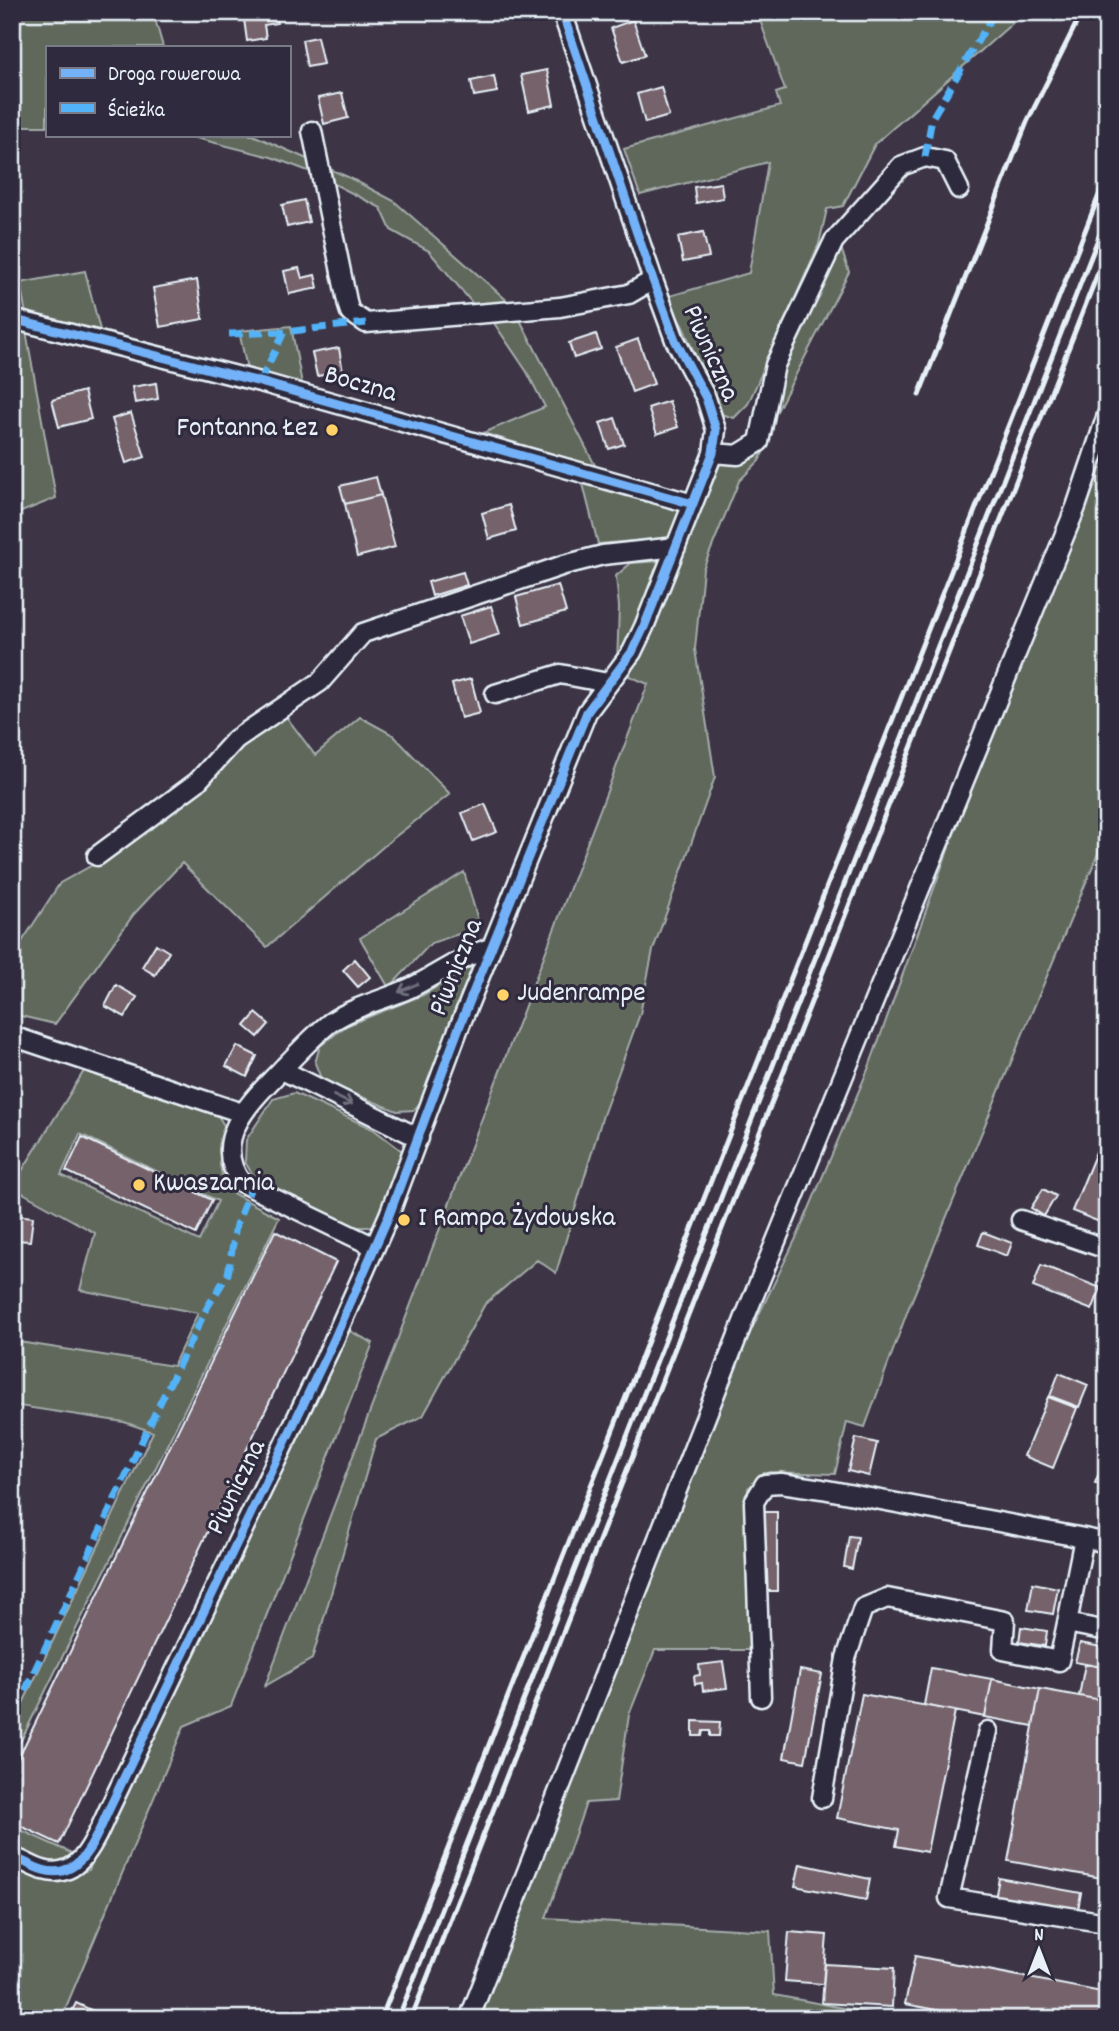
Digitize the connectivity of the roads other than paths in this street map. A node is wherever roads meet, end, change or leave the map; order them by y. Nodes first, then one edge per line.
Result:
1 (562, 12) edge
2 (312, 131) dead end
3 (959, 189) dead end
4 (653, 280) junction
5 (12, 319) edge
6 (1107, 415) edge
7 (713, 453) junction
8 (693, 504) junction
9 (676, 547) junction
10 (608, 683) junction
11 (495, 694) dead end
12 (97, 856) dead end
13 (491, 948) junction
14 (12, 1036) edge
15 (282, 1070) junction
16 (242, 1114) junction
17 (419, 1138) junction
18 (1021, 1220) dead end
19 (375, 1247) junction
20 (1107, 1249) edge
21 (1084, 1538) junction
22 (1107, 1543) edge
23 (1067, 1623) junction
24 (1107, 1631) edge
25 (761, 1697) dead end
26 (988, 1731) dead end
27 (822, 1798) dead end
28 (12, 1857) edge
29 (1107, 1923) edge
30 (469, 2019) edge

1 - 4 street, Piwniczna
2 - 4 street
3 - 7 street
4 - 7 street, Piwniczna
5 - 8 street, Boczna
6 - 30 street
7 - 8 street, Piwniczna
8 - 9 street, Piwniczna
9 - 10 street, Piwniczna
9 - 12 street
10 - 11 street
10 - 13 street, Piwniczna
13 -> 15 street
13 - 17 street, Piwniczna
14 - 16 street
15 - 16 street
15 -> 17 street
16 - 19 street
17 - 19 street, Piwniczna
18 - 20 street
19 - 28 street, Piwniczna
21 - 22 street
21 - 23 street
21 - 25 street
23 - 24 street
23 - 27 street
26 - 29 street

